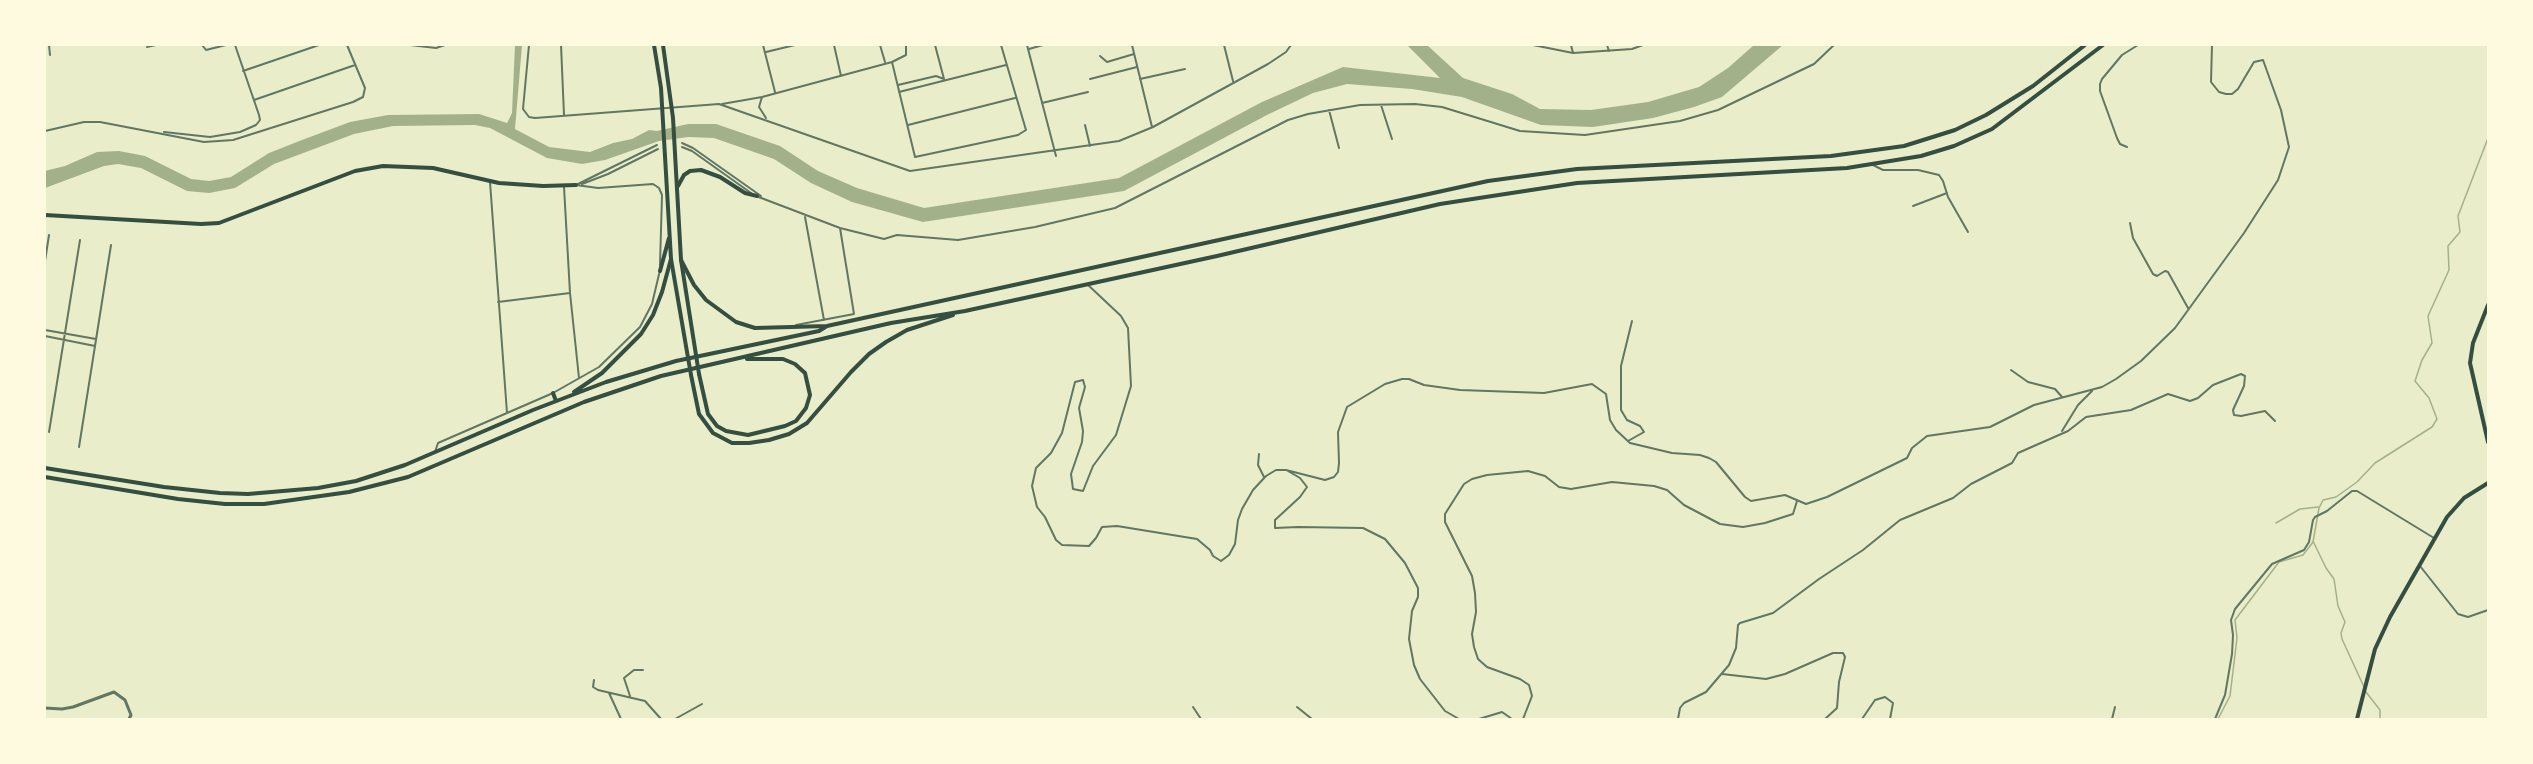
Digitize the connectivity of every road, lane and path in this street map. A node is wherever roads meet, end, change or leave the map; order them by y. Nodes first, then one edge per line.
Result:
1 (49, 45) edge
2 (156, 45) edge
3 (202, 45) edge
4 (225, 45) edge
5 (235, 45) edge
6 (319, 45) edge
7 (347, 45) edge
8 (410, 45) edge
9 (446, 45) edge
10 (529, 45) edge
11 (561, 45) edge
12 (654, 45) edge
13 (663, 45) edge
14 (763, 45) edge
15 (795, 45) edge
16 (834, 45) edge
17 (880, 45) edge
18 (906, 45) edge
19 (935, 45) edge
20 (1001, 45) edge
21 (1027, 45) edge
22 (1043, 45) edge
23 (1131, 45) edge
24 (1224, 45) edge
25 (1292, 45) edge
26 (1533, 45) edge
27 (1570, 45) edge
28 (1607, 45) edge
29 (1643, 45) edge
30 (1834, 45) edge
31 (2085, 45) edge
32 (2103, 45) edge
33 (2138, 45) edge
34 (2212, 45) edge
35 (147, 47) dead end
36 (424, 47) edge
37 (2488, 48) edge
38 (1029, 49) junction
39 (1609, 51) junction
40 (765, 53) junction
41 (1573, 53) junction
42 (1134, 54) junction
43 (2488, 54) edge
44 (50, 55) dead end
45 (1100, 56) dead end
46 (892, 62) junction
47 (885, 63) junction
48 (355, 65) junction
49 (1006, 65) junction
50 (1137, 67) junction
51 (1185, 69) dead end
52 (243, 70) junction
53 (841, 76) junction
54 (944, 79) junction
55 (1090, 79) dead end
56 (1140, 80) junction
57 (1233, 81) junction
58 (897, 86) junction
59 (899, 92) junction
60 (1088, 92) dead end
61 (775, 93) junction
62 (762, 97) junction
63 (1015, 98) junction
64 (254, 100) junction
65 (1042, 103) junction
66 (719, 104) junction
67 (1381, 105) junction
68 (1329, 111) junction
69 (564, 116) junction
70 (768, 120) junction
71 (908, 125) junction
72 (1085, 125) dead end
73 (131, 126) junction
74 (1153, 127) junction
75 (45, 131) edge
76 (1392, 139) dead end
77 (657, 145) dead end
78 (1090, 146) junction
79 (2127, 147) dead end
80 (1339, 148) dead end
81 (658, 149) dead end
82 (1055, 151) junction
83 (1056, 156) dead end
84 (1873, 165) junction
85 (490, 182) junction
86 (576, 185) junction
87 (564, 186) junction
88 (676, 190) junction
89 (1947, 194) junction
90 (758, 196) junction
91 (763, 197) junction
92 (1912, 206) dead end
93 (45, 215) edge
94 (805, 216) junction
95 (2130, 223) dead end
96 (840, 228) junction
97 (1968, 232) dead end
98 (49, 235) dead end
99 (669, 238) junction
100 (80, 240) dead end
101 (111, 245) dead end
102 (671, 259) junction
103 (681, 260) junction
104 (45, 261) edge
105 (660, 271) junction
106 (1087, 284) junction
107 (570, 293) junction
108 (498, 302) junction
109 (2488, 305) edge
110 (2188, 308) junction
111 (965, 311) junction
112 (824, 320) junction
113 (1632, 321) dead end
114 (827, 326) junction
115 (782, 328) junction
116 (45, 330) edge
117 (66, 333) junction
118 (45, 336) edge
119 (96, 339) junction
120 (64, 340) junction
121 (95, 346) junction
122 (738, 359) junction
123 (2011, 370) dead end
124 (579, 379) junction
125 (2094, 389) junction
126 (553, 393) junction
127 (567, 396) junction
128 (2062, 397) junction
129 (556, 401) junction
130 (507, 413) junction
131 (2275, 421) dead end
132 (49, 432) dead end
133 (2060, 433) junction
134 (1628, 441) junction
135 (2488, 442) edge
136 (79, 447) dead end
137 (435, 453) junction
138 (1259, 454) dead end
139 (45, 468) edge
140 (1286, 470) junction
141 (45, 477) edge
142 (1264, 477) junction
143 (2488, 483) edge
144 (1797, 501) junction
145 (2434, 538) junction
146 (2420, 566) junction
147 (2488, 610) edge
148 (643, 670) dead end
149 (1722, 674) junction
150 (594, 680) dead end
151 (609, 693) junction
152 (630, 696) junction
153 (702, 704) dead end
154 (1193, 707) dead end
155 (1297, 707) dead end
156 (2115, 707) dead end
157 (45, 708) edge
158 (129, 719) edge
159 (621, 719) edge
160 (661, 719) edge
161 (675, 719) edge
162 (1201, 719) edge
163 (1312, 719) edge
164 (1459, 719) edge
165 (1479, 719) edge
166 (1512, 719) edge
167 (1524, 719) edge
168 (1678, 719) edge
169 (1825, 719) edge
170 (1862, 719) edge
171 (1890, 719) edge
172 (2112, 719) edge
173 (2215, 719) edge
174 (2357, 719) edge

1 - 44 street
2 - 35 street
3 - 4 street
5 - 52 street
6 - 52 street
7 - 48 street
8 - 36 street
9 - 36 street
10 - 69 street
11 - 69 street
12 - 99 main road
13 - 88 main road
14 - 40 street
15 - 40 street
16 - 53 street
17 - 47 street
18 - 46 street
19 - 54 street
20 - 49 street
21 - 38 street
22 - 38 street
23 - 42 street
24 - 57 street
25 - 57 street
26 - 41 street
27 - 41 street
28 - 39 street
29 - 39 street
30 - 67 street
31 - 114 main road
32 - 84 main road
33 - 79 street
34 - 110 street
37 - 43 street
38 - 65 street
39 - 41 street
40 - 61 street
42 - 45 street
42 - 50 street
46 - 47 street
46 - 58 street
47 - 53 street
48 - 64 street
48 - 73 street
49 - 54 street
49 - 63 street
50 - 55 street
50 - 56 street
51 - 56 street
52 - 64 street
53 - 61 street
54 - 58 street
54 - 59 street
56 - 74 street
57 - 74 street
58 - 59 street
59 - 71 street
60 - 65 street
61 - 62 street
62 - 66 street
62 - 70 street
63 - 71 street
63 - 71 street
64 - 73 street
65 - 82 street
66 - 69 street
66 - 70 street
67 - 68 street
67 - 76 street
68 - 80 street
68 - 96 street
70 - 82 street
72 - 78 street
73 - 75 street
74 - 78 street
77 - 86 street
78 - 82 street
81 - 86 street
82 - 83 street
84 - 89 street
84 - 106 main road
85 - 87 main road
85 - 93 main road
85 - 108 street
86 - 87 main road
86 - 105 street
87 - 107 street
88 - 90 main road
88 - 103 main road
89 - 92 street
89 - 97 street
90 - 91 street
90 - 91 street
91 - 94 street
94 - 96 street
94 - 112 street
95 - 110 street
96 - 112 street
98 - 104 street
99 - 102 main road
99 - 105 main road
100 - 117 street
101 - 119 street
102 - 111 main road
102 - 127 main road
103 - 115 main road
103 - 122 main road
105 - 124 street
106 - 111 main road
106 - 142 street
107 - 108 street
107 - 124 street
108 - 130 street
109 - 135 main road
110 - 125 street
111 - 122 main road
112 - 115 street
113 - 134 street
114 - 115 main road
114 - 127 main road
116 - 117 street
117 - 119 street
117 - 120 street
118 - 120 street
119 - 121 street
120 - 121 street
120 - 132 street
121 - 136 street
122 - 141 main road
123 - 128 street
124 - 126 street
125 - 128 street
125 - 133 street
126 - 129 main road
126 - 130 street
127 - 129 main road
128 - 144 street
129 - 137 main road
130 - 137 street
131 - 133 street
133 - 149 street
134 - 140 street
134 - 144 street
137 - 139 main road
138 - 142 street
140 - 142 street
140 - 164 street
143 - 145 main road
144 - 167 street
145 - 146 main road
145 - 173 street
146 - 147 street
146 - 174 main road
148 - 152 street
149 - 168 street
149 - 169 street
150 - 151 street
151 - 152 street
151 - 159 street
152 - 160 street
153 - 161 street
154 - 162 street
155 - 163 street
156 - 172 street
157 - 158 street
165 - 166 street
170 - 171 street

